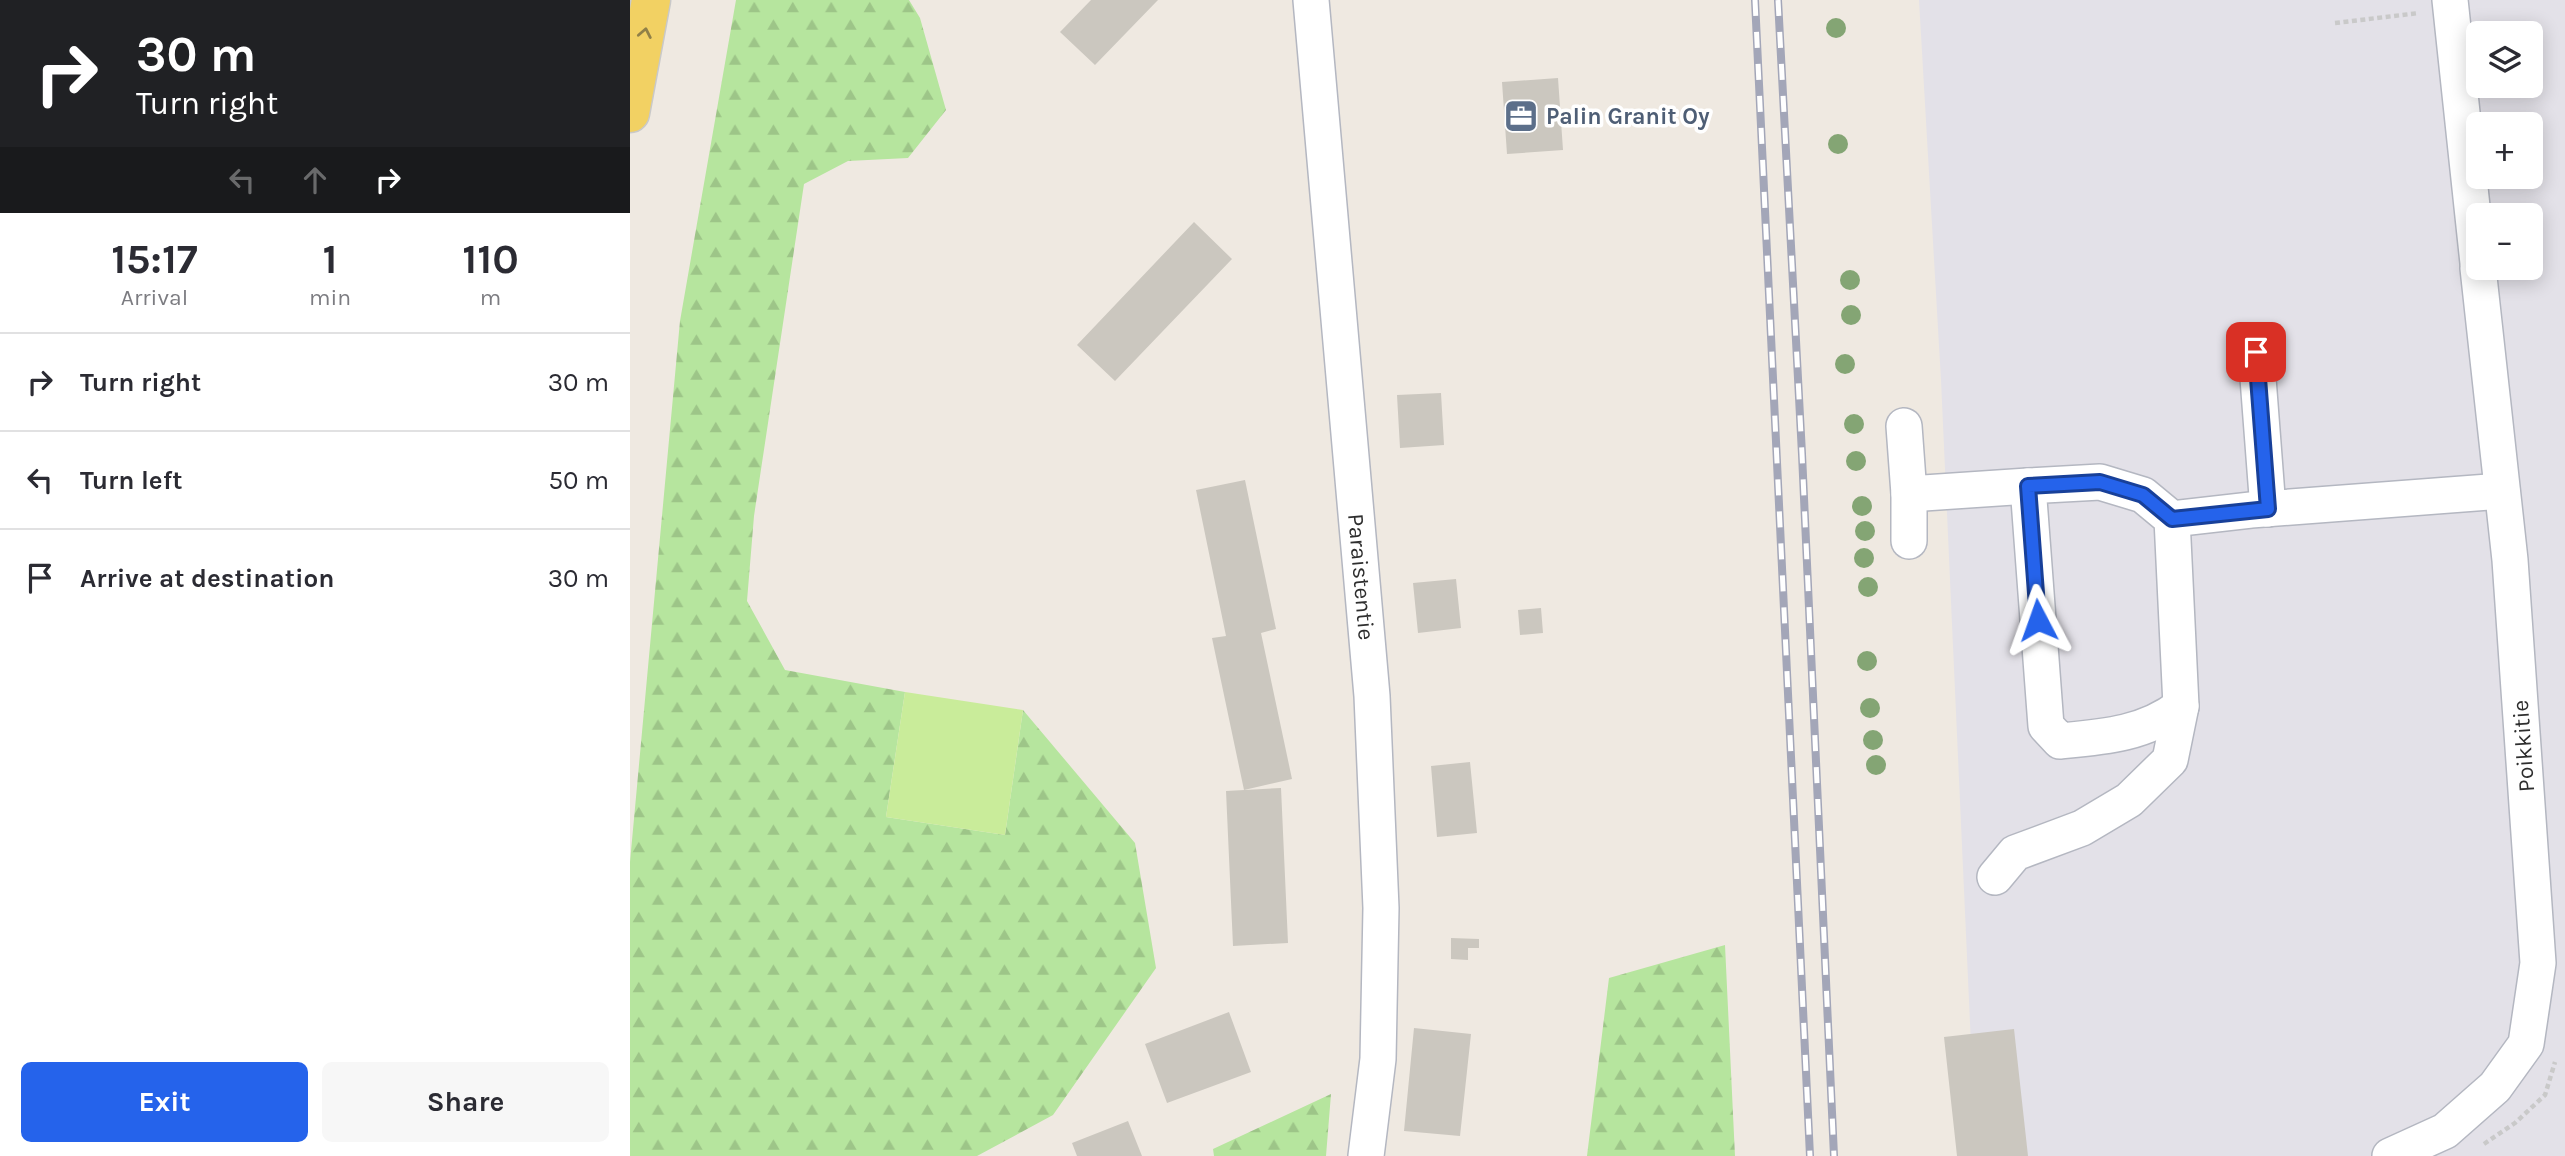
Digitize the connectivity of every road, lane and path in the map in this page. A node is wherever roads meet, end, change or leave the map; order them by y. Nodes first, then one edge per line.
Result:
1 (651, 0) edge
2 (1311, 0) edge
3 (2450, 4) edge
4 (2335, 23) dead end
5 (630, 113) edge
6 (2471, 203) edge
7 (2479, 280) edge
8 (2256, 352) dead end
9 (1904, 425) dead end
10 (2028, 486) junction
11 (2502, 491) junction
12 (1909, 494) junction
13 (2268, 509) junction
14 (2172, 519) junction
15 (1909, 541) dead end
16 (2181, 706) junction
17 (1995, 877) dead end
18 (1366, 1156) edge
19 (2390, 1156) edge

5 -> 1 main road
2 - 18 street, Paraistentie
3 - 4 path
3 - 6 street, Poikkitie
7 - 11 street, Poikkitie
8 - 13 street
9 - 12 street
10 - 12 street
10 - 14 street
10 - 16 street
11 - 13 street
11 - 19 street, Poikkitie
12 - 15 street
13 - 14 street
14 - 16 street
16 - 17 street

